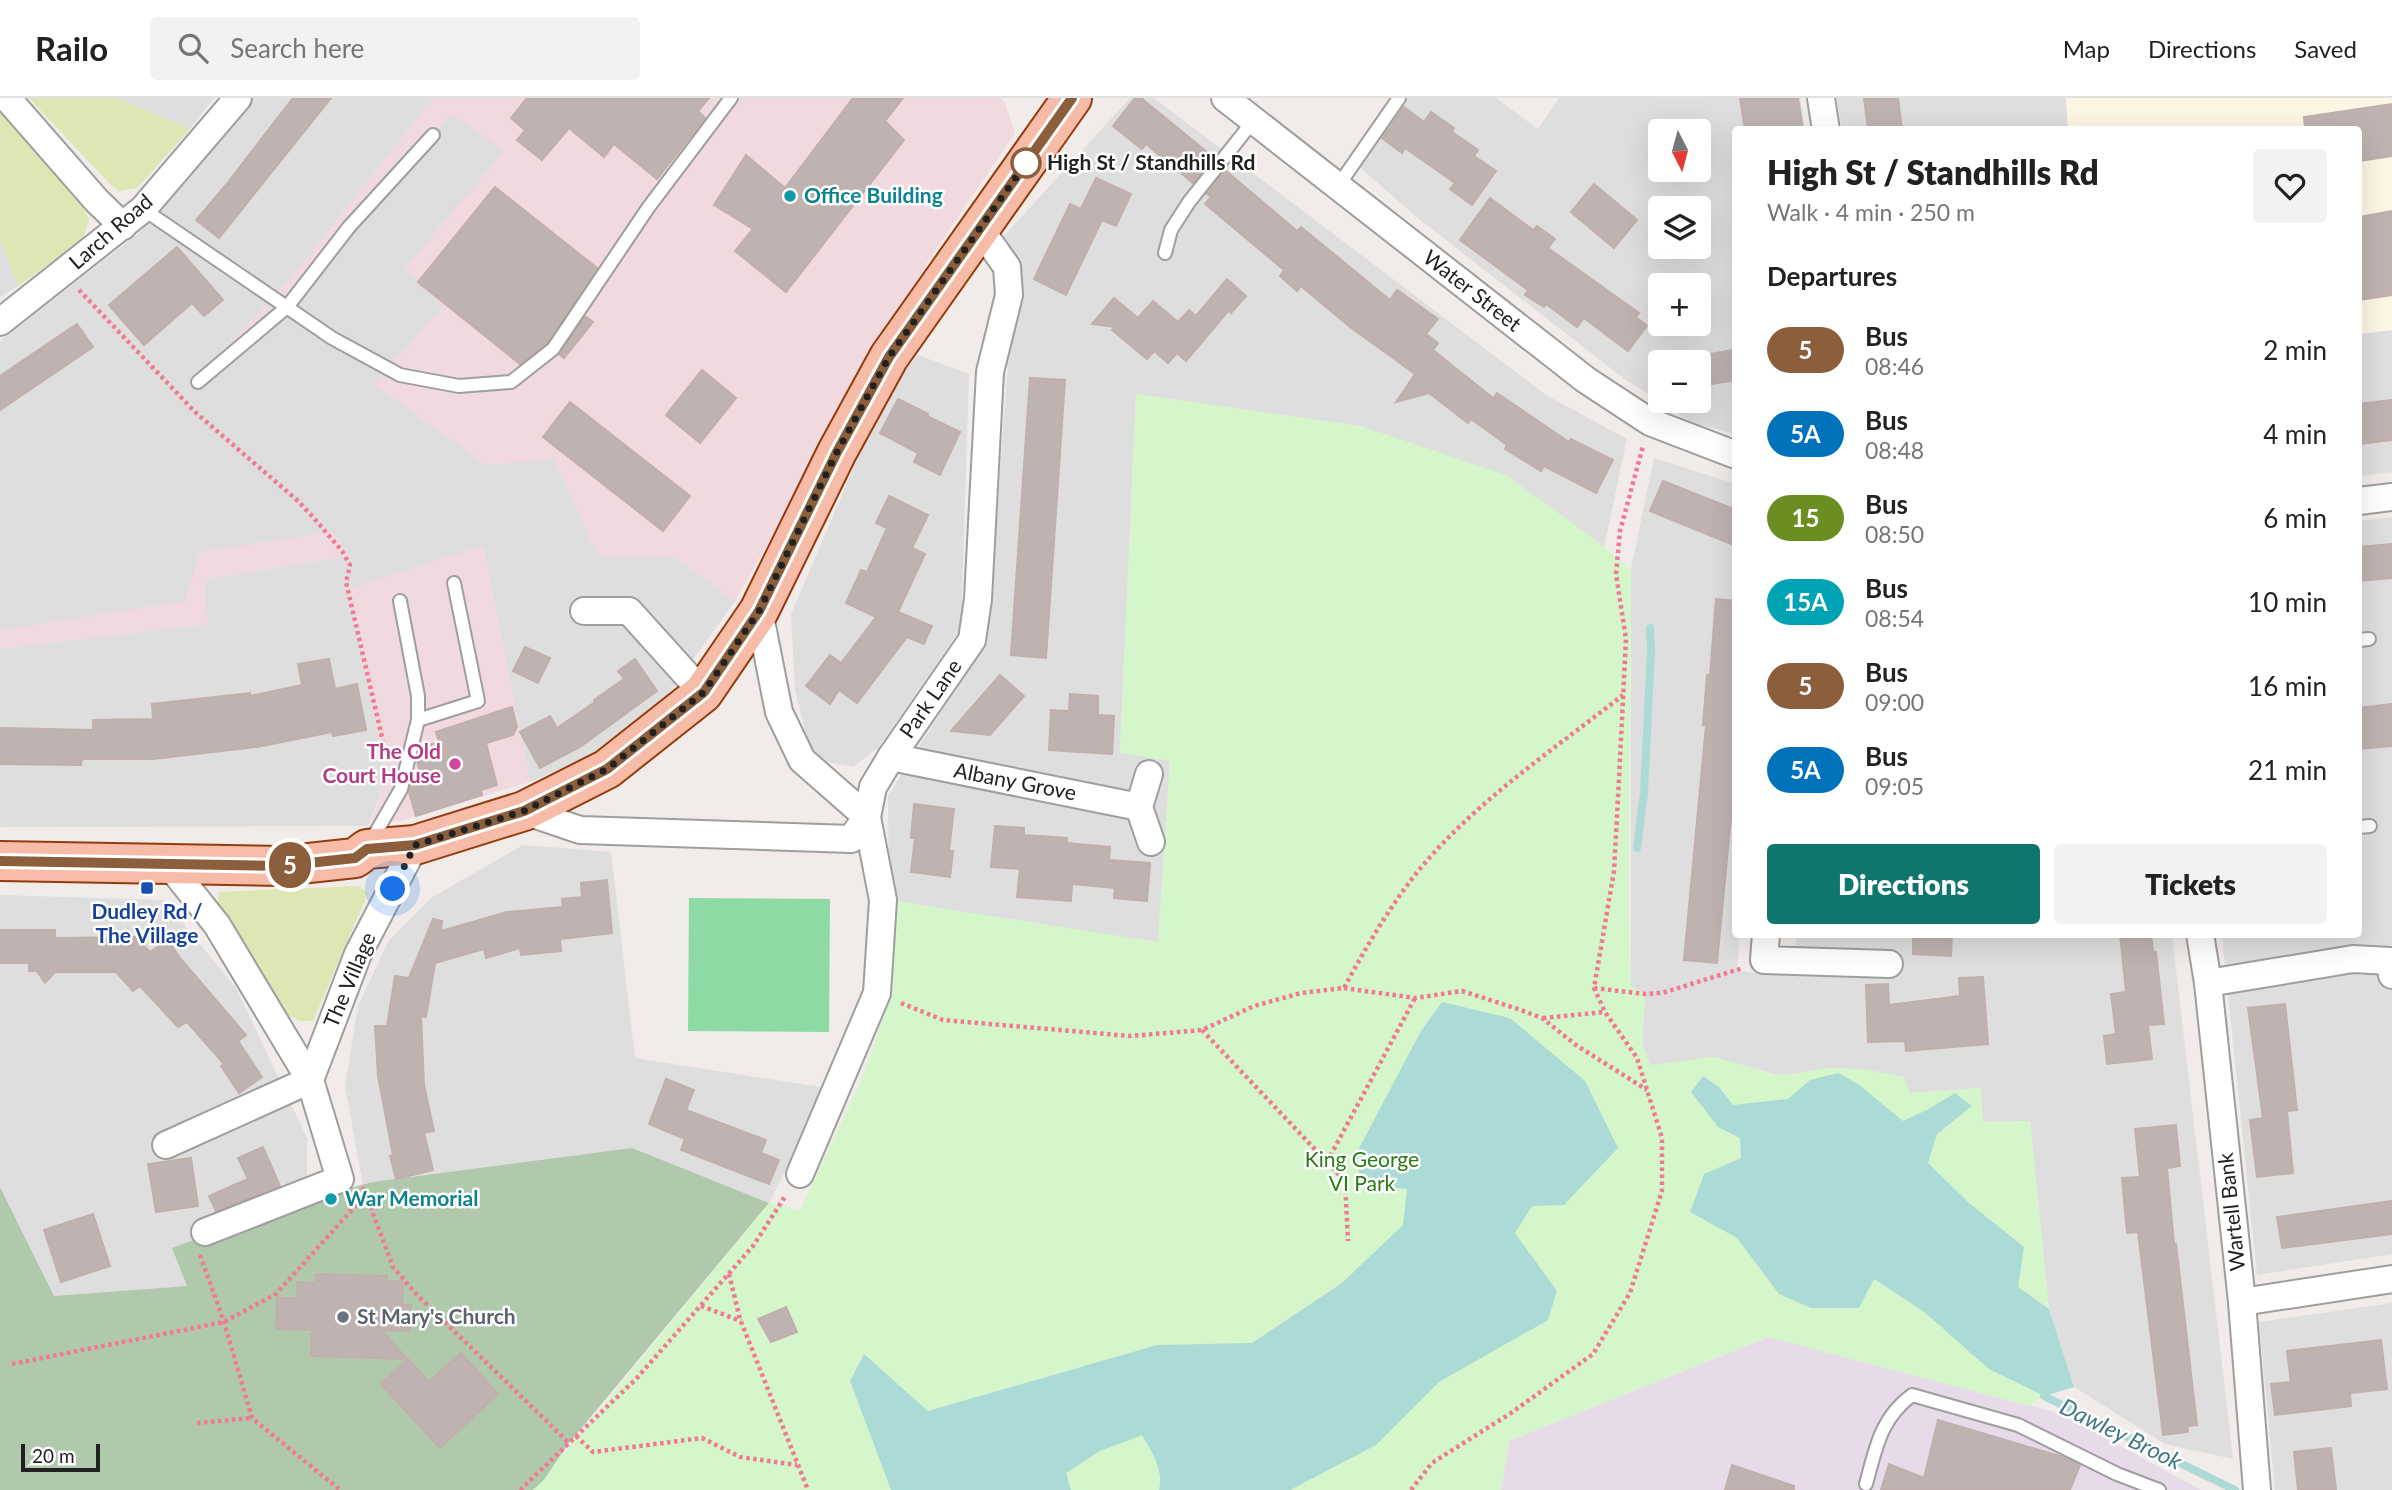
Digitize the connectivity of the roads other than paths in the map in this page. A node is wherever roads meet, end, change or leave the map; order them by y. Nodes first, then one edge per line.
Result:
1 (7, 98) edge
2 (238, 98) edge
3 (731, 98) edge
4 (1226, 98) edge
5 (1399, 98) edge
6 (1821, 98) edge
7 (1068, 103) edge
8 (1254, 120) junction
9 (1825, 126) edge
10 (433, 135) dead end
11 (1338, 186) junction
12 (133, 217) junction
13 (980, 229) junction
14 (1165, 253) dead end
15 (287, 307) junction
16 (0, 322) edge
17 (198, 382) dead end
18 (1732, 453) edge
19 (2392, 498) edge
20 (2362, 501) edge
21 (454, 583) dead end
22 (400, 601) dead end
23 (584, 611) dead end
24 (759, 611) junction
25 (704, 692) junction
26 (418, 720) junction
27 (891, 757) junction
28 (1149, 774) dead end
29 (1139, 807) junction
30 (524, 811) junction
31 (867, 817) junction
32 (1151, 842) dead end
33 (415, 845) junction
34 (367, 849) junction
35 (0, 861) edge
36 (170, 866) junction
37 (2201, 938) edge
38 (1765, 947) edge
39 (2351, 947) edge
40 (1889, 964) dead end
41 (2392, 975) edge
42 (2207, 983) junction
43 (310, 1080) junction
44 (166, 1145) dead end
45 (800, 1174) road end
46 (202, 1243) road end
47 (2392, 1279) edge
48 (2242, 1302) junction
49 (1866, 1484) dead end
50 (2159, 1490) edge
51 (2257, 1490) edge

1 - 12 street
2 - 12 street, Larch Road
3 - 15 lane
4 - 8 street, Water Street
5 - 11 lane
6 - 9 street
7 - 13 main road
8 - 11 street, Water Street
8 - 14 lane
10 - 15 lane
11 - 18 street, Water Street
12 - 15 lane
12 - 16 street, Larch Road
13 - 24 main road
13 - 27 street, Park Lane
15 - 17 lane
19 - 20 street
21 - 26 lane
22 - 26 lane
23 - 25 street
24 - 25 main road
24 - 31 street
25 - 30 main road
26 - 34 lane
27 - 29 street, Albany Grove
27 - 31 street, Park Lane
28 - 29 street
29 - 32 street
30 - 31 street
30 - 33 main road
31 - 45 street
33 - 34 main road
33 - 43 street, The Village
34 - 36 main road
35 - 36 main road
36 - 43 street
37 - 42 street, Wartell Bank
38 - 40 street
39 - 41 street
39 - 42 street
42 - 48 street, Wartell Bank
43 - 44 street
43 - 46 street
47 - 48 street
48 - 51 street, Wartell Bank
49 - 50 lane

